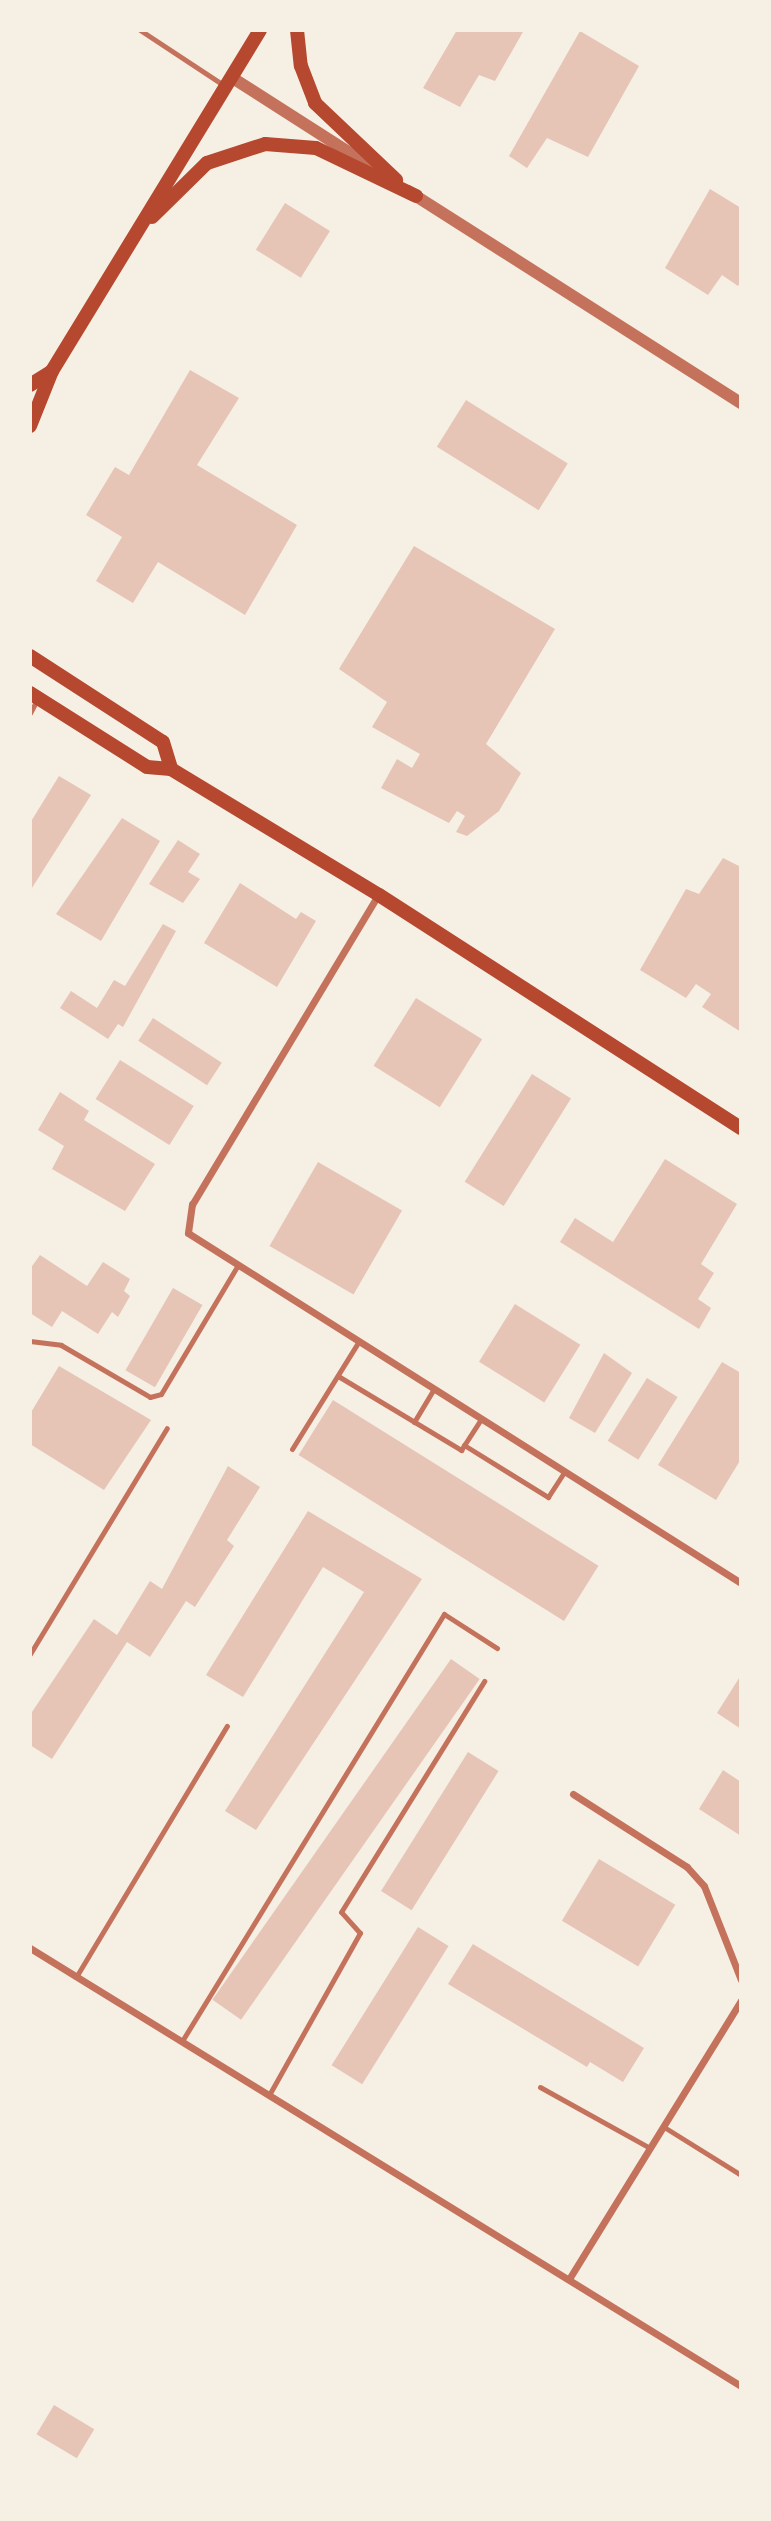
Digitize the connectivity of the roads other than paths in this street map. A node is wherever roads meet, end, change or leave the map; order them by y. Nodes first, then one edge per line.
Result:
1 (141, 30) edge
2 (260, 30) edge
3 (297, 30) edge
4 (228, 81) junction
5 (416, 196) junction
6 (130, 241) junction
7 (52, 371) junction
8 (30, 385) edge
9 (741, 403) edge
10 (30, 426) edge
11 (30, 656) edge
12 (34, 696) edge
13 (30, 713) edge
14 (171, 769) junction
15 (379, 895) junction
16 (741, 1128) edge
17 (238, 1265) junction
18 (30, 1341) edge
19 (359, 1341) junction
20 (338, 1376) junction
21 (434, 1389) junction
22 (481, 1419) junction
23 (414, 1422) junction
24 (167, 1428) dead end
25 (464, 1446) junction
26 (292, 1449) dead end
27 (565, 1471) junction
28 (741, 1583) edge
29 (497, 1648) dead end
30 (30, 1654) edge
31 (484, 1681) dead end
32 (227, 1726) dead end
33 (573, 1794) dead end
34 (30, 1948) edge
35 (76, 1977) junction
36 (741, 1980) edge
37 (741, 2000) edge
38 (182, 2041) junction
39 (540, 2087) dead end
40 (268, 2095) junction
41 (664, 2127) junction
42 (650, 2148) junction
43 (741, 2175) edge
44 (569, 2279) junction
45 (741, 2386) edge

1 - 4 lane
2 - 4 main road
3 - 5 main road
4 - 5 street
4 - 6 main road
5 - 6 main road
5 - 9 street
6 - 7 main road
7 - 8 main road
7 - 10 main road
11 - 14 main road
12 - 13 lane
12 - 14 main road
14 - 15 main road
15 - 16 main road
15 - 17 street
17 - 18 lane
17 - 19 street
19 - 20 lane
19 - 21 street
20 - 23 lane
20 - 26 lane
21 - 22 street
21 - 23 lane
22 - 25 lane
22 - 27 street
23 - 25 lane
24 - 30 lane
25 - 27 lane
27 - 28 street
29 - 38 lane
31 - 40 lane
32 - 35 lane
33 - 36 street
34 - 35 street
35 - 38 street
37 - 41 street
38 - 40 street
39 - 42 lane
40 - 44 street
41 - 42 street
41 - 43 lane
42 - 44 street
44 - 45 street

